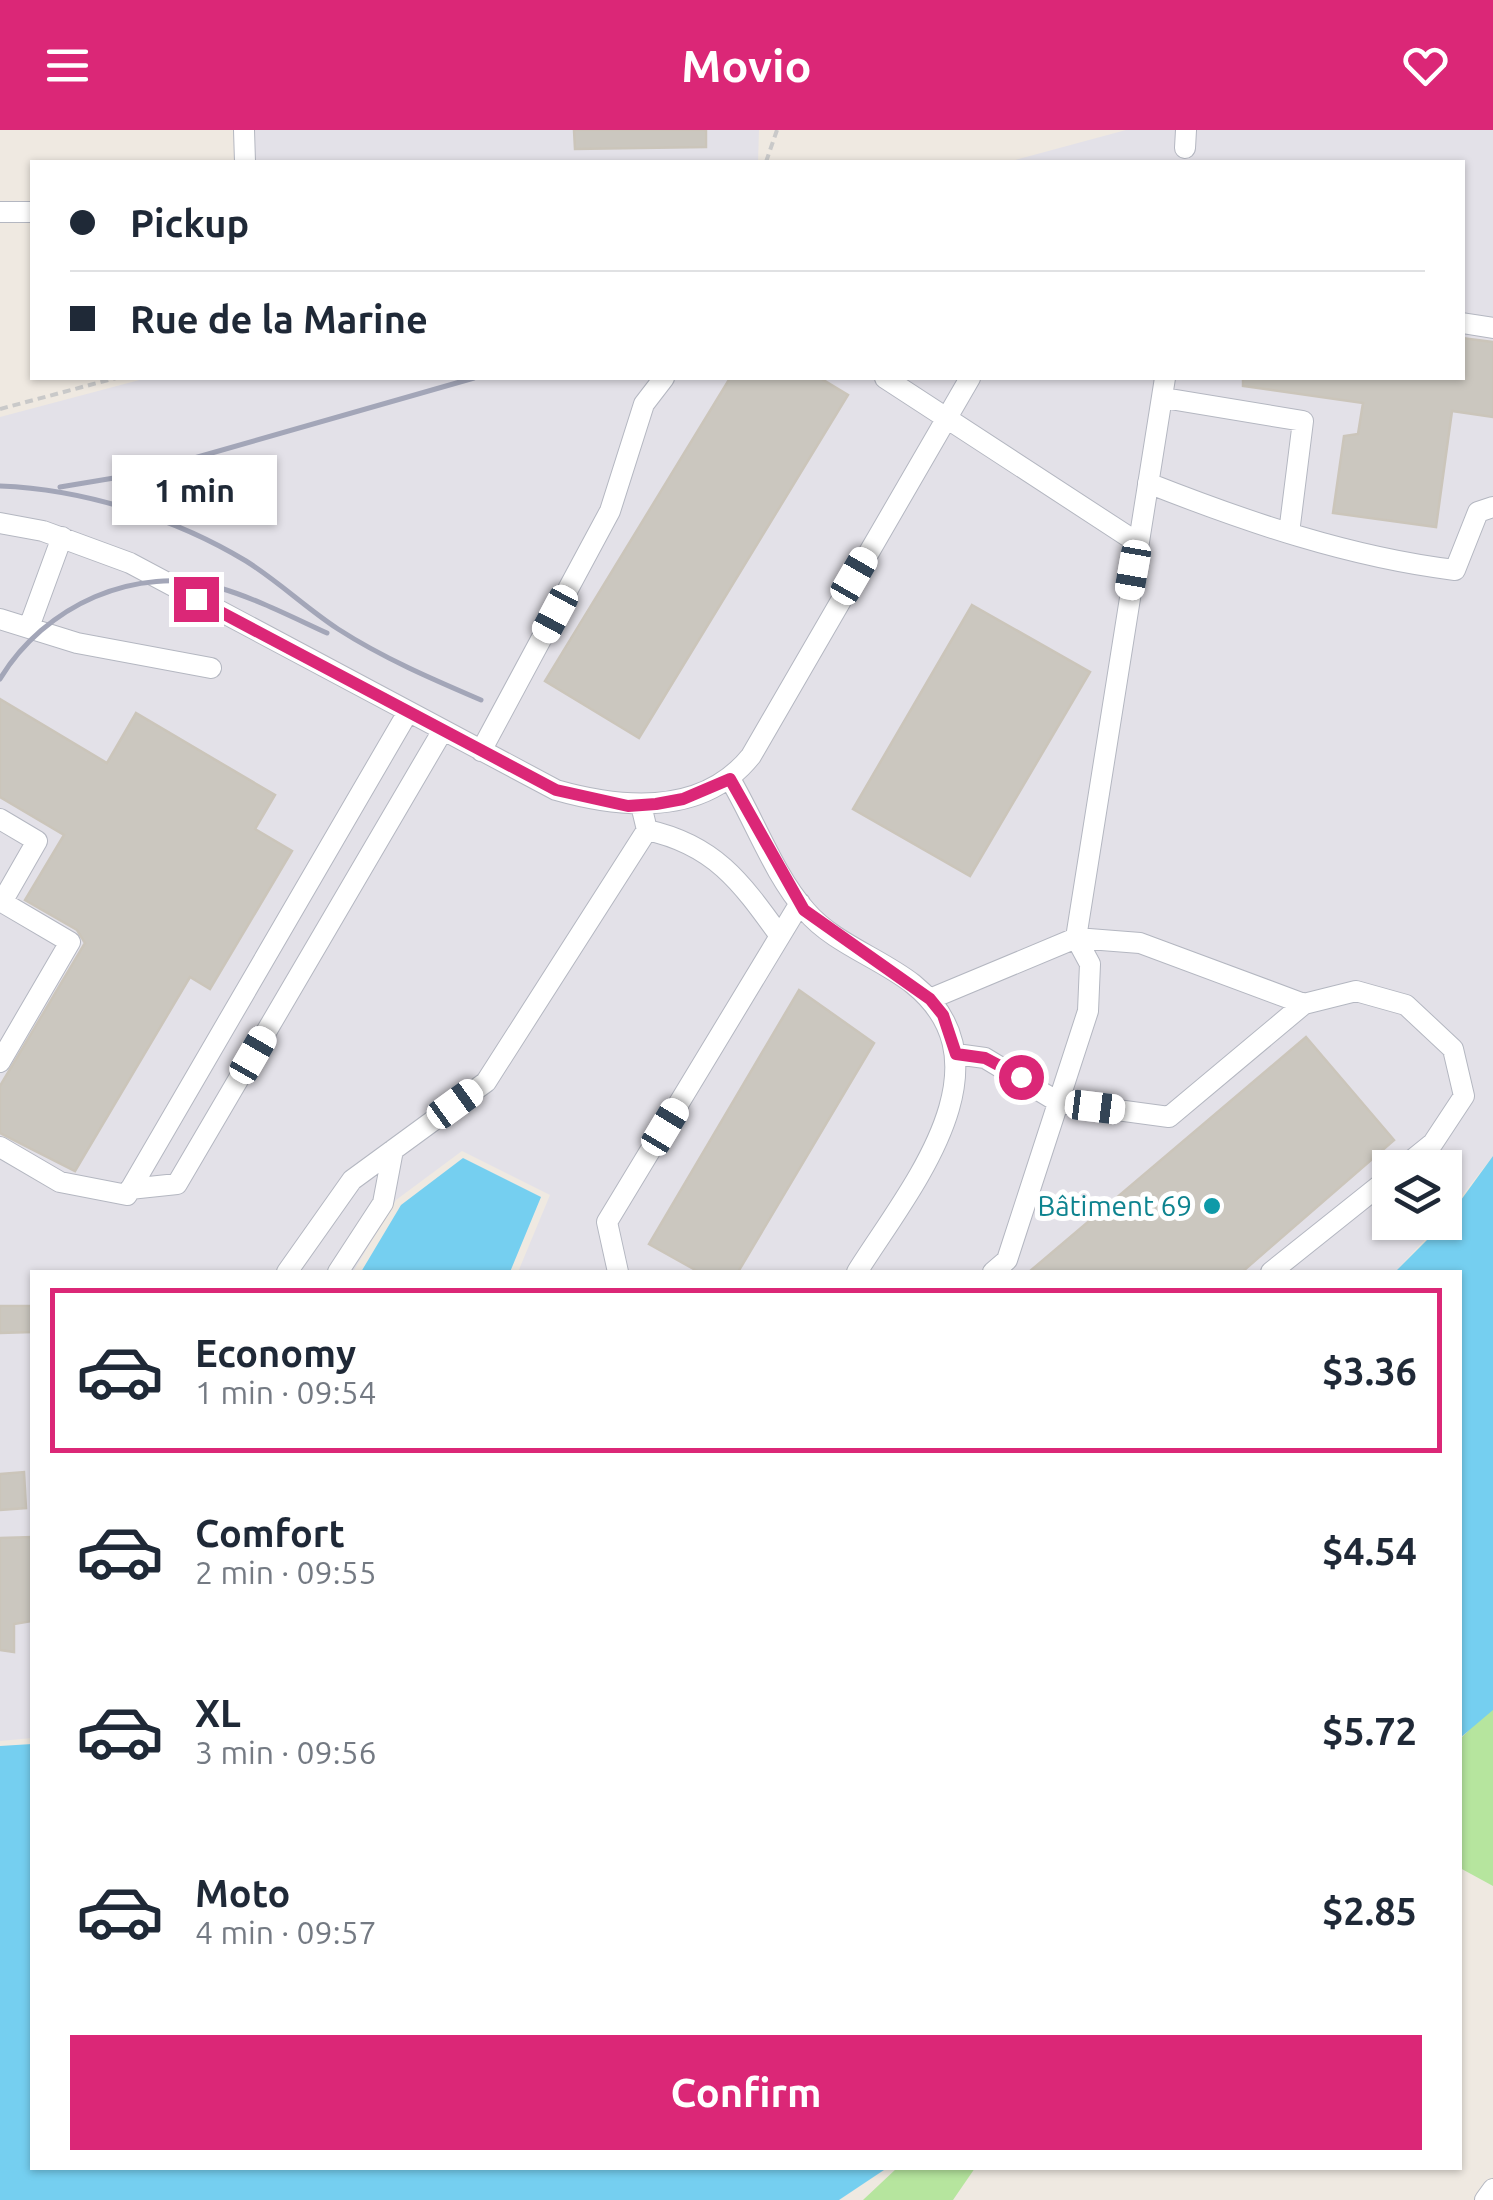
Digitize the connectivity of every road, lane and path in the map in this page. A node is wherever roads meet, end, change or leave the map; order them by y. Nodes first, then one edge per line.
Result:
1 (244, 130) edge
2 (777, 130) edge
3 (245, 160) edge
4 (767, 160) edge
5 (0, 212) edge
6 (30, 212) edge
7 (1465, 323) edge
8 (1493, 328) edge
9 (109, 380) edge
10 (662, 380) edge
11 (888, 380) edge
12 (969, 380) edge
13 (1164, 388) edge
14 (0, 410) edge
15 (944, 417) junction
16 (1148, 483) junction
17 (1493, 507) edge
18 (0, 523) edge
19 (1288, 534) junction
20 (62, 537) junction
21 (1138, 543) junction
22 (0, 619) edge
23 (29, 628) junction
24 (211, 668) dead end
25 (408, 712) junction
26 (443, 730) junction
27 (481, 751) junction
28 (730, 779) junction
29 (641, 805) junction
30 (0, 820) edge
31 (646, 830) junction
32 (800, 903) junction
33 (780, 936) junction
34 (1076, 938) junction
35 (930, 999) junction
36 (1304, 1004) junction
37 (956, 1054) junction
38 (0, 1062) edge
39 (1058, 1102) junction
40 (0, 1146) edge
41 (393, 1150) junction
42 (1424, 1150) edge
43 (130, 1189) junction
44 (1372, 1191) edge
45 (287, 1270) edge
46 (339, 1270) edge
47 (617, 1270) edge
48 (858, 1270) edge
49 (995, 1270) edge
50 (1274, 1270) edge
51 (1493, 2190) edge
52 (1485, 2200) edge

1 - 3 street
2 - 4 path
5 - 6 street
7 - 8 street
9 - 14 path
10 - 27 street
11 - 15 street
12 - 15 street
13 - 16 street
13 - 19 street
15 - 21 street
15 - 28 street
16 - 19 street
16 - 21 street
17 - 19 street
18 - 20 street
20 - 23 street
20 - 25 street
21 - 34 street
22 - 23 street
23 - 24 street
25 - 26 street
25 - 43 street
26 - 27 street
26 - 43 street
27 - 29 street
28 - 29 street
28 - 32 street
29 - 31 street
30 - 38 street
31 - 33 street
31 - 41 street
32 - 33 street
32 - 35 street
33 - 47 street
34 - 35 street
34 - 36 street
34 - 39 street
35 - 37 street
36 - 39 street
36 - 42 street
37 - 39 street
37 - 48 street
39 - 49 street
40 - 43 street
41 - 45 street
41 - 46 street
44 - 50 street
51 - 52 street

